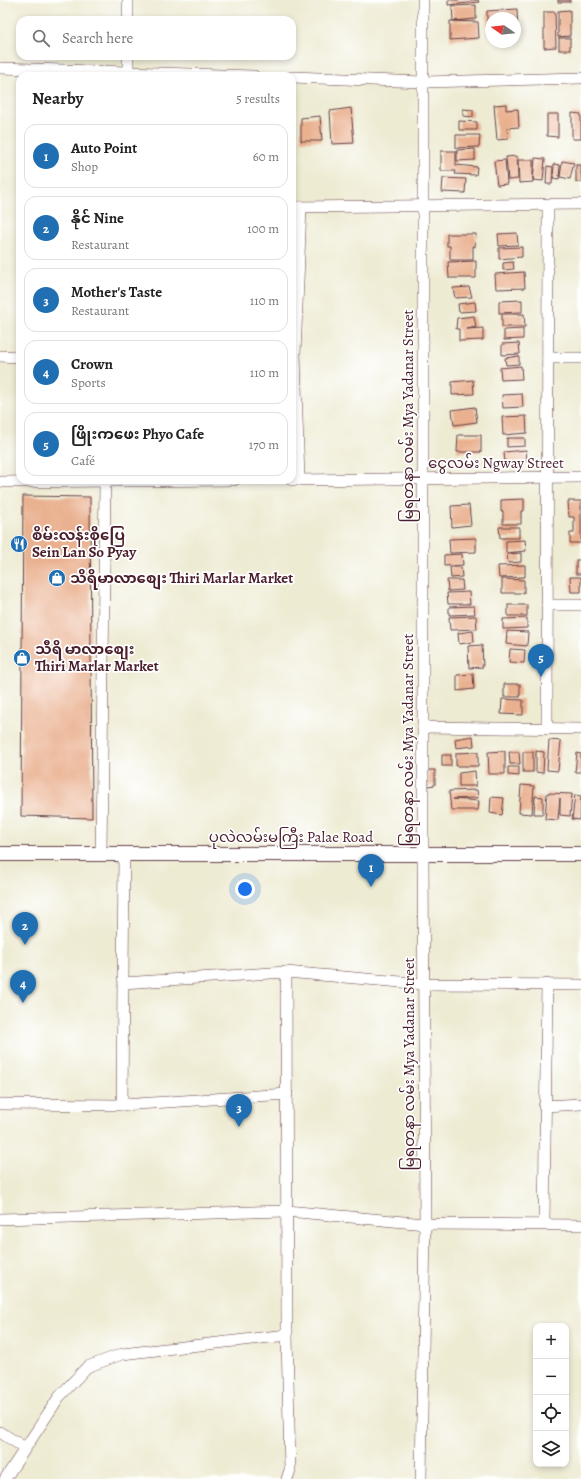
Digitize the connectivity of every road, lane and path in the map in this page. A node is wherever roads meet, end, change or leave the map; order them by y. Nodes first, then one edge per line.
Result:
1 (128, 0) edge
2 (423, 0) edge
3 (128, 16) edge
4 (128, 60) edge
5 (0, 68) edge
6 (85, 72) edge
7 (128, 72) edge
8 (296, 77) edge
9 (581, 78) edge
10 (423, 82) junction
11 (548, 204) junction
12 (581, 204) edge
13 (423, 206) junction
14 (297, 207) edge
15 (296, 244) edge
16 (0, 356) edge
17 (16, 356) edge
18 (548, 358) junction
19 (581, 358) edge
20 (423, 478) junction
21 (548, 478) junction
22 (581, 478) edge
23 (296, 480) edge
24 (0, 482) edge
25 (16, 482) edge
26 (105, 484) edge
27 (547, 605) junction
28 (581, 605) edge
29 (423, 727) junction
30 (547, 729) junction
31 (581, 729) edge
32 (0, 854) edge
33 (101, 854) junction
34 (124, 854) junction
35 (423, 854) junction
36 (581, 854) edge
37 (286, 972) junction
38 (123, 983) junction
39 (424, 984) junction
40 (547, 984) junction
41 (581, 985) edge
42 (287, 1094) junction
43 (0, 1104) edge
44 (581, 1104) edge
45 (122, 1105) junction
46 (544, 1106) junction
47 (287, 1211) junction
48 (0, 1219) edge
49 (425, 1224) junction
50 (544, 1224) junction
51 (581, 1225) edge
52 (287, 1335) junction
53 (0, 1432) edge
54 (25, 1448) junction
55 (5, 1479) edge
56 (287, 1479) edge
57 (421, 1479) edge

1 - 3 street
2 - 10 street, မြရတနာ လမ်း Mya Yadanar Street
4 - 7 street
5 - 6 street
8 - 10 street
9 - 10 street
10 - 13 street, မြရတနာ လမ်း Mya Yadanar Street
11 - 12 street
11 - 13 street
11 - 18 street
13 - 14 street
13 - 20 street, မြရတနာ လမ်း Mya Yadanar Street
14 - 15 street
16 - 17 street
18 - 19 street
18 - 21 street
20 - 21 street, ငွေလမ်း Ngway Street
20 - 23 street, ငွေလမ်း Ngway Street
20 - 29 street, မြရတနာ လမ်း Mya Yadanar Street
21 - 22 street, ငွေလမ်း Ngway Street
21 - 27 street
24 - 25 street
26 - 33 street
27 - 28 street
27 - 30 street
29 - 30 street
29 - 35 street, မြရတနာ လမ်း Mya Yadanar Street
30 - 31 street
32 - 33 street, ပုလဲလမ်းမကြီး Palae Road
33 - 34 street, ပုလဲလမ်းမကြီး Palae Road
34 - 35 street, ပုလဲလမ်းမကြီး Palae Road
34 - 38 street
35 - 36 street, ပုလဲလမ်းမကြီး Palae Road
35 - 39 street, မြရတနာ လမ်း Mya Yadanar Street
37 - 38 street
37 - 39 street
37 - 42 street
38 - 45 street
39 - 40 street
39 - 49 street, မြရတနာ လမ်း Mya Yadanar Street
40 - 41 street
40 - 46 street
42 - 45 street
42 - 47 street
43 - 45 street
44 - 46 street
46 - 50 street
47 - 48 street
47 - 49 street
47 - 52 street
49 - 50 street
49 - 57 street, မြရတနာ လမ်း Mya Yadanar Street
50 - 51 street
52 - 54 street
52 - 56 street
53 - 54 street
54 - 55 street

